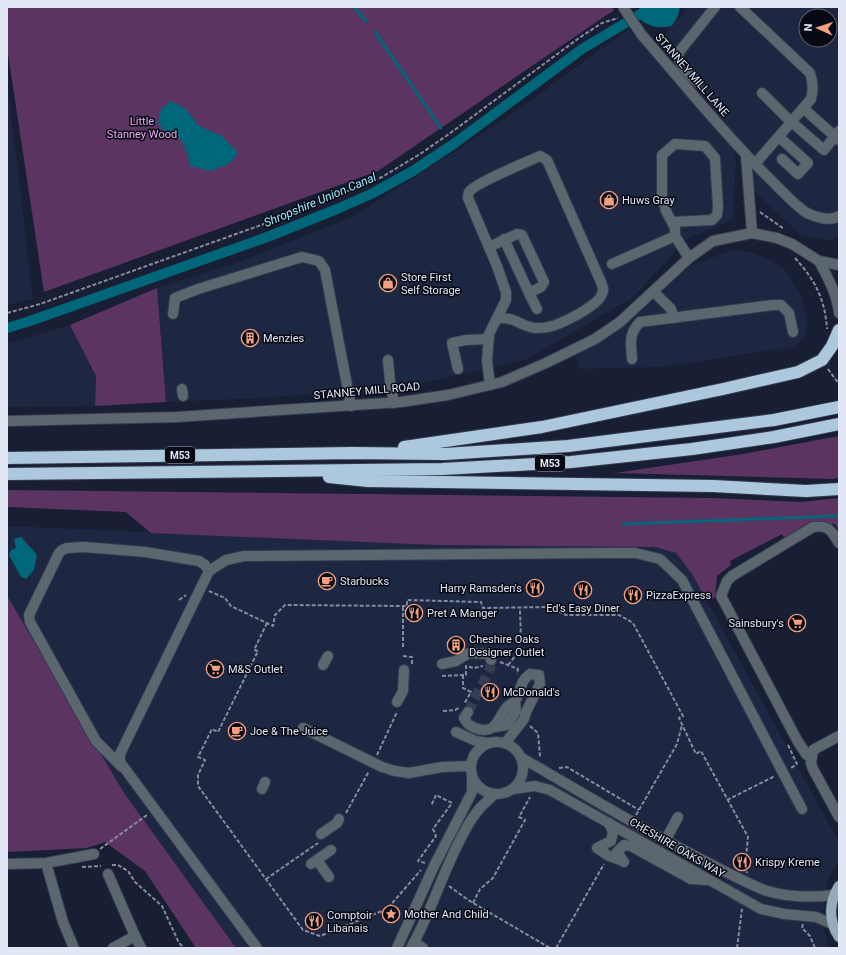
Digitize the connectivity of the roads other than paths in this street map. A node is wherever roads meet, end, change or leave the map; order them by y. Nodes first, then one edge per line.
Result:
1 (622, 7) edge
2 (715, 7) edge
3 (740, 7) edge
4 (698, 83) dead end
5 (762, 93) dead end
6 (804, 108) junction
7 (792, 122) junction
8 (837, 135) edge
9 (779, 137) junction
10 (746, 156) junction
11 (782, 159) dead end
12 (755, 164) junction
13 (839, 216) edge
14 (672, 222) junction
15 (752, 233) junction
16 (675, 236) junction
17 (504, 239) junction
18 (489, 247) junction
19 (690, 258) junction
20 (819, 261) junction
21 (612, 264) dead end
22 (839, 265) edge
23 (654, 292) junction
24 (530, 293) junction
25 (537, 310) dead end
26 (839, 313) edge
27 (173, 314) dead end
28 (497, 318) junction
29 (674, 318) junction
30 (833, 331) edge
31 (793, 332) dead end
32 (489, 339) junction
33 (632, 359) dead end
34 (388, 360) dead end
35 (458, 369) dead end
36 (490, 385) junction
37 (394, 403) junction
38 (351, 406) junction
39 (839, 407) edge
40 (7, 421) edge
41 (839, 424) edge
42 (352, 453) junction
43 (7, 458) edge
44 (257, 471) junction
45 (7, 474) edge
46 (839, 489) edge
47 (839, 543) edge
48 (209, 571) junction
49 (491, 662) road end
50 (442, 664) dead end
51 (408, 670) road end
52 (399, 704) road end
53 (468, 712) tunnel mouth
54 (303, 728) dead end
55 (456, 732) dead end
56 (839, 736) edge
57 (506, 742) junction
58 (488, 743) junction
59 (522, 758) junction
60 (811, 758) junction
61 (470, 766) junction
62 (124, 769) junction
63 (472, 777) junction
64 (513, 789) junction
65 (496, 794) junction
66 (802, 809) dead end
67 (678, 817) dead end
68 (839, 817) edge
69 (341, 818) road end
70 (609, 823) junction
71 (320, 838) road end
72 (665, 840) junction
73 (331, 850) dead end
74 (94, 854) dead end
75 (46, 863) junction
76 (7, 864) edge
77 (108, 874) dead end
78 (329, 877) dead end
79 (709, 880) junction
80 (839, 886) edge
81 (833, 895) junction
82 (832, 924) junction
83 (135, 936) junction
84 (839, 937) edge
85 (416, 946) edge
86 (74, 948) edge
87 (113, 948) edge
88 (141, 948) edge
89 (257, 948) edge
90 (397, 948) edge

1 - 10 street, STANNEY MILL LANE, bridge
2 - 4 street
3 - 6 street
5 - 7 street
6 - 7 street
6 - 8 street
7 - 8 street
7 - 9 street
9 - 11 street
9 - 12 street
10 - 12 street, STANNEY MILL LANE
10 - 15 street
12 - 13 street, STANNEY MILL LANE
14 - 14 street
14 - 16 street
15 - 19 street, STANNEY MILL ROAD
15 - 20 street, STANNEY MILL ROAD
16 - 19 street
16 - 21 street
17 - 18 street
17 - 24 street
17 - 24 street
18 - 28 street
18 - 28 street
19 - 23 street, STANNEY MILL ROAD
20 - 22 street, STANNEY MILL ROAD
20 - 26 street, STANNEY MILL ROAD
23 - 29 street
23 - 36 street, STANNEY MILL ROAD
24 - 25 street
27 - 38 street
28 - 32 street
29 - 31 street
29 - 33 street
30 - 42 highway
32 - 35 street
32 - 36 street
34 - 37 street
36 - 37 street, STANNEY MILL ROAD
37 - 38 street, STANNEY MILL ROAD
38 - 40 street, STANNEY MILL ROAD
39 - 42 highway, M53
41 - 44 highway, M53
42 - 43 highway, M53
44 - 45 highway, M53
44 - 46 highway
47 - 60 street
48 - 62 street
48 - 62 street
48 - 66 street
49 - 50 street
51 - 52 street
53 - 57 street
54 - 61 street
55 - 58 street
56 - 60 street
57 - 58 street
57 - 59 street
58 - 61 street
59 - 64 street
59 - 72 street, CHESHIRE OAKS WAY
60 - 68 street
61 - 63 street
62 - 89 street
63 - 65 street
63 - 90 street
64 - 65 street
64 - 70 street, CHESHIRE OAKS WAY
65 - 85 street
67 - 72 street
69 - 71 street
70 - 79 street, CHESHIRE OAKS WAY
70 - 79 street
72 - 81 street, CHESHIRE OAKS WAY
73 - 78 street
74 - 75 street
75 - 76 street
75 - 86 street
77 - 83 street
79 - 82 street, CHESHIRE OAKS WAY
80 - 81 main road
81 - 82 main road
82 - 84 main road
83 - 87 street
83 - 88 street

